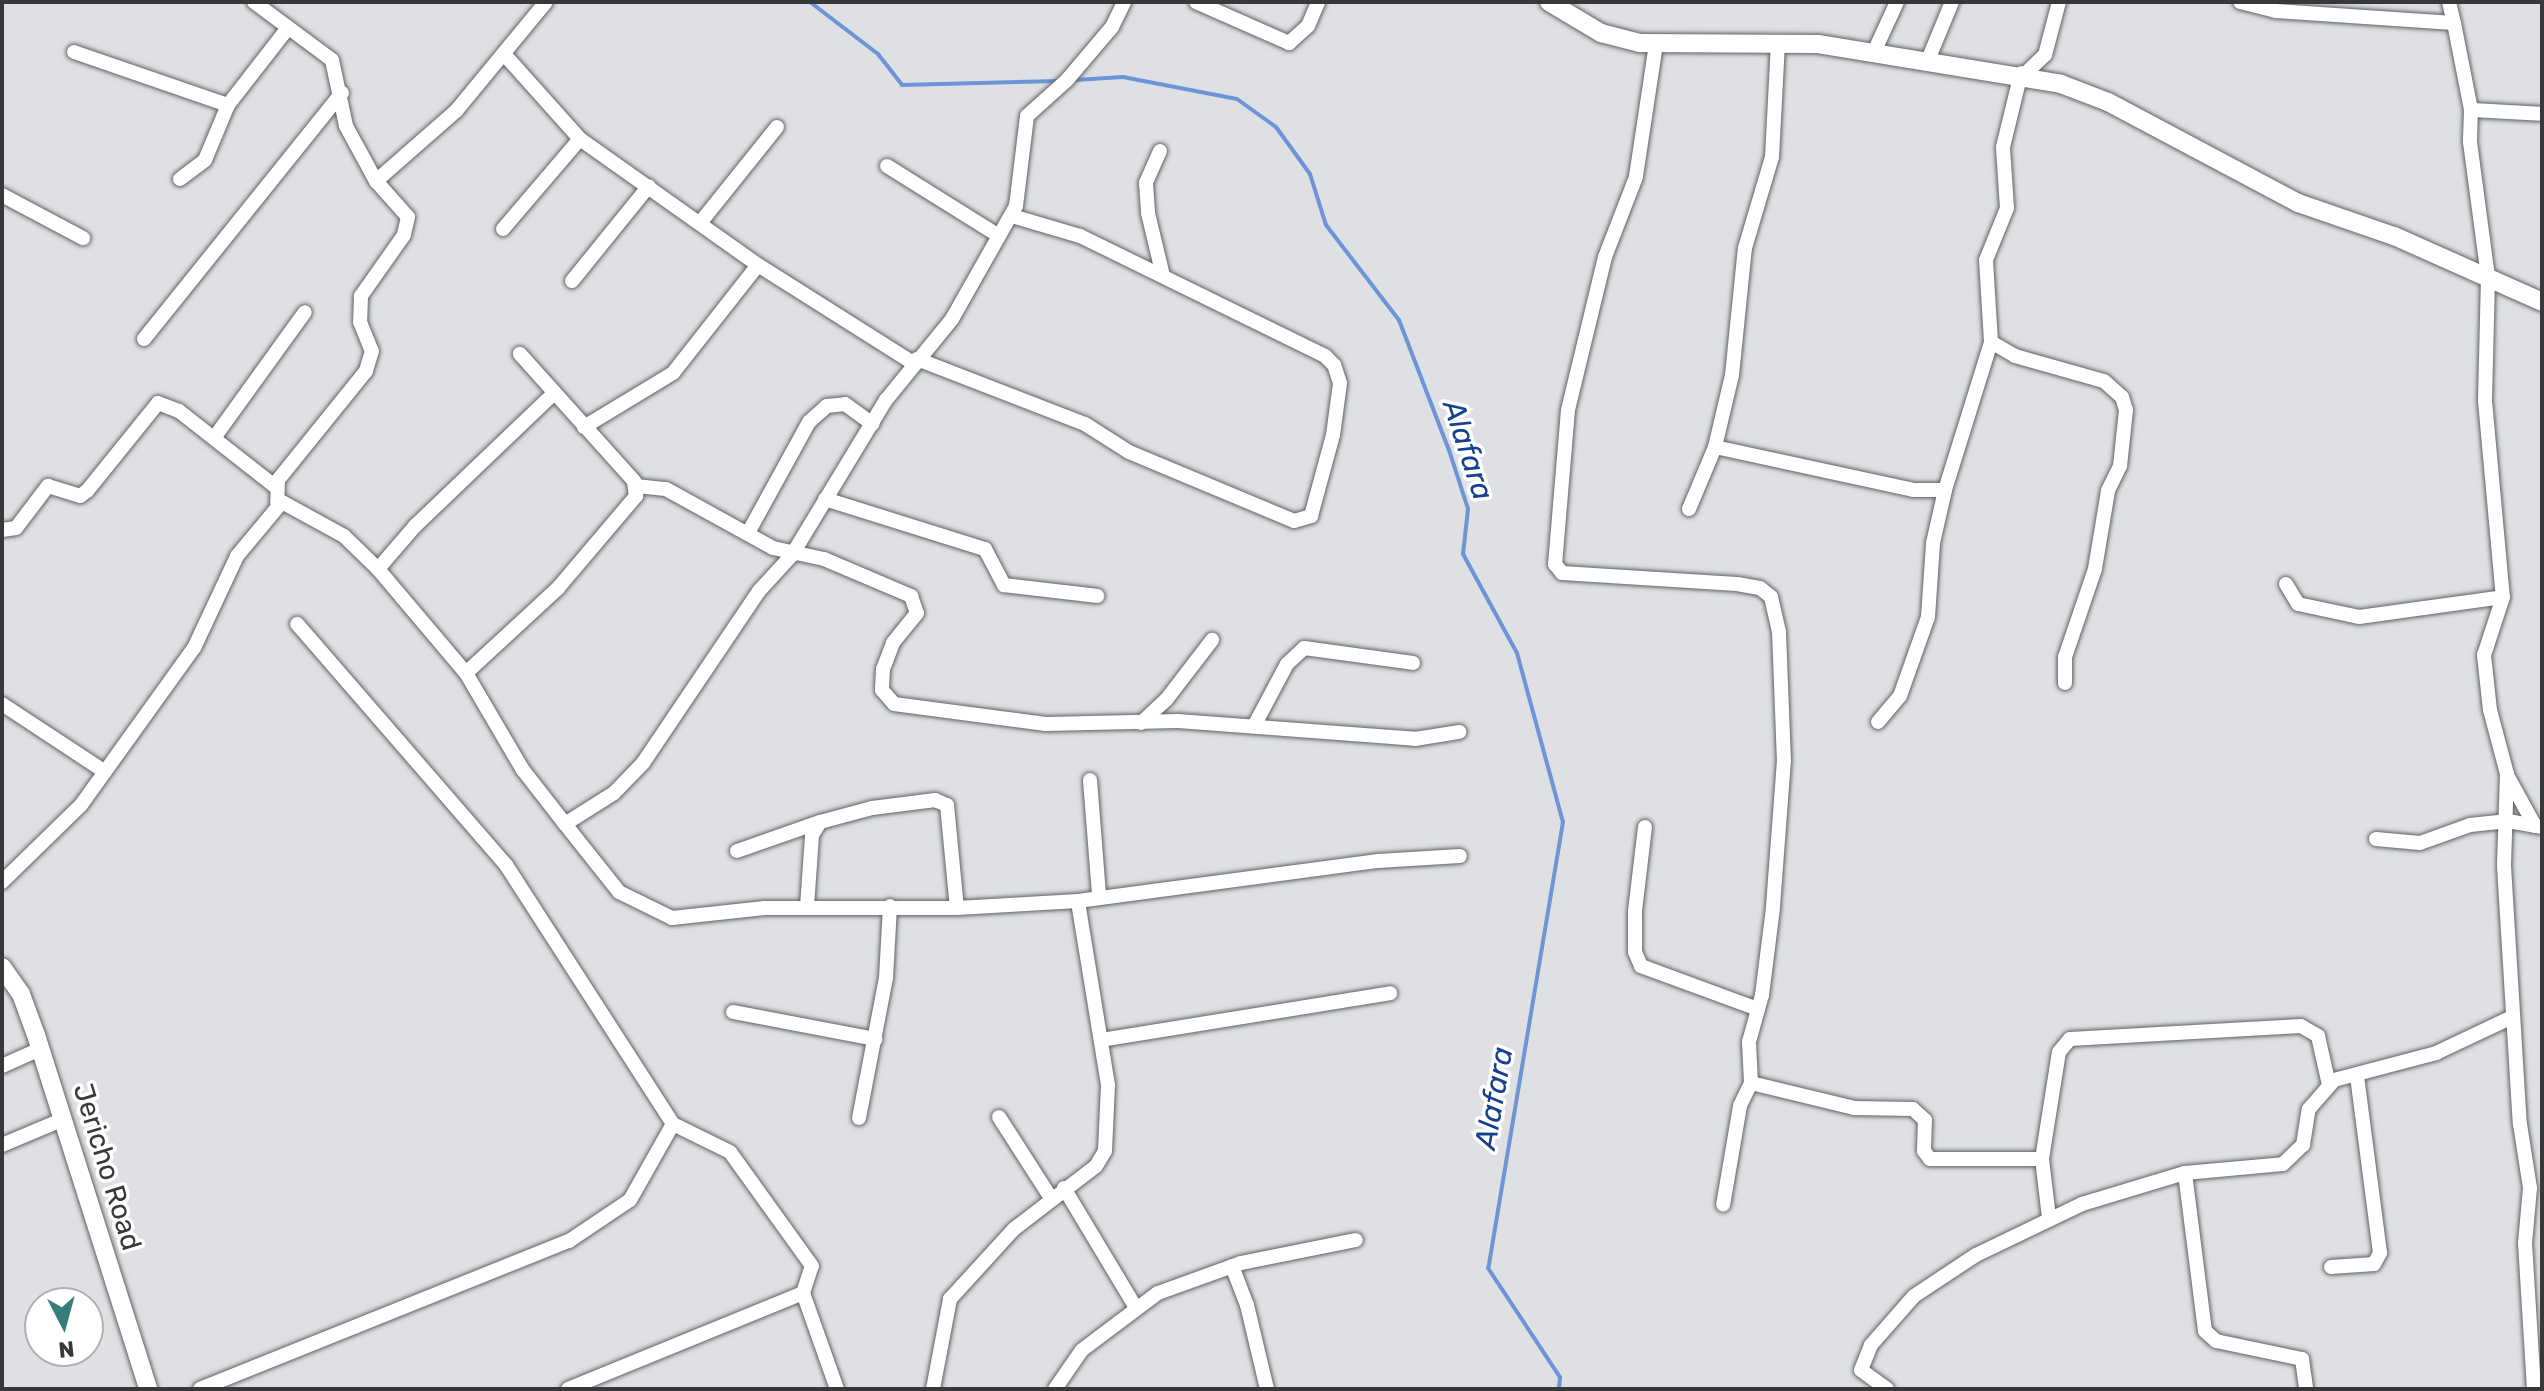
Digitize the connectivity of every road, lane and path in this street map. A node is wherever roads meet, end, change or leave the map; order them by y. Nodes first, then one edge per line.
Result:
1 (254, 2) edge
2 (546, 2) edge
3 (1124, 2) edge
4 (1196, 2) edge
5 (1318, 2) edge
6 (1549, 2) edge
7 (1897, 2) edge
8 (1952, 2) edge
9 (2059, 2) edge
10 (2240, 2) edge
11 (2449, 2) edge
12 (2454, 23) junction
13 (288, 28) junction
14 (1656, 44) junction
15 (1778, 44) junction
16 (74, 52) dead end
17 (1874, 52) junction
18 (504, 54) junction
19 (1928, 60) junction
20 (2023, 74) junction
21 (342, 93) junction
22 (228, 105) junction
23 (2471, 110) junction
24 (2542, 114) edge
25 (777, 127) dead end
26 (580, 139) junction
27 (1160, 151) dead end
28 (887, 166) dead end
29 (180, 179) dead end
30 (376, 181) junction
31 (649, 186) junction
32 (2, 195) edge
33 (1012, 216) junction
34 (700, 223) junction
35 (503, 229) dead end
36 (999, 236) junction
37 (83, 238) dead end
38 (758, 265) junction
39 (1163, 276) junction
40 (2488, 277) junction
41 (572, 281) dead end
42 (2542, 302) edge
43 (305, 312) dead end
44 (144, 339) dead end
45 (1991, 342) junction
46 (520, 354) dead end
47 (915, 361) junction
48 (553, 394) junction
49 (873, 424) junction
50 (584, 427) junction
51 (214, 438) junction
52 (1715, 447) junction
53 (636, 486) junction
54 (276, 487) junction
55 (1945, 490) junction
56 (825, 499) junction
57 (277, 503) junction
58 (1689, 509) dead end
59 (2, 530) edge
60 (748, 533) junction
61 (792, 555) junction
62 (378, 569) junction
63 (2286, 584) dead end
64 (1097, 596) dead end
65 (2503, 597) junction
66 (297, 624) dead end
67 (1212, 640) dead end
68 (1413, 663) dead end
69 (466, 673) junction
70 (2065, 683) dead end
71 (2, 704) edge
72 (1878, 722) dead end
73 (1141, 723) junction
74 (1254, 726) junction
75 (1459, 732) dead end
76 (105, 772) junction
77 (2507, 774) junction
78 (1090, 780) dead end
79 (2508, 821) junction
80 (820, 822) junction
81 (565, 824) junction
82 (1645, 827) dead end
83 (2538, 827) edge
84 (2376, 839) dead end
85 (737, 851) dead end
86 (1460, 856) dead end
87 (2, 882) edge
88 (1099, 895) junction
89 (1078, 901) junction
90 (890, 906) junction
91 (807, 907) junction
92 (957, 908) junction
93 (2, 967) edge
94 (1390, 993) dead end
95 (1755, 1008) junction
96 (733, 1012) dead end
97 (2512, 1017) junction
98 (875, 1039) junction
99 (1101, 1040) junction
100 (40, 1049) junction
101 (2, 1066) edge
102 (2357, 1075) junction
103 (1751, 1083) junction
104 (2329, 1085) junction
105 (999, 1117) dead end
106 (859, 1118) dead end
107 (64, 1119) junction
108 (673, 1124) junction
109 (2, 1145) edge
110 (2042, 1159) junction
111 (2185, 1173) junction
112 (1064, 1188) junction
113 (1051, 1198) junction
114 (1723, 1205) dead end
115 (2049, 1218) junction
116 (1356, 1240) dead end
117 (1232, 1266) junction
118 (2331, 1267) dead end
119 (803, 1293) junction
120 (1136, 1308) junction
121 (234, 1383) edge
122 (148, 1389) edge
123 (200, 1389) edge
124 (568, 1389) edge
125 (837, 1389) edge
126 (933, 1389) edge
127 (1055, 1389) edge
128 (1267, 1389) edge
129 (1887, 1389) edge
130 (2306, 1389) edge
131 (2534, 1389) edge

1 - 13 street
2 - 18 street
3 - 33 street
4 - 5 street
6 - 14 street
7 - 17 street
8 - 19 street
9 - 20 street
10 - 12 street
11 - 12 street
12 - 23 street
13 - 21 street
13 - 22 street
14 - 15 street
14 - 95 street
15 - 17 street
15 - 52 street
16 - 22 street
17 - 19 street
18 - 26 street
18 - 30 street
19 - 20 street
20 - 40 street
20 - 45 street
21 - 30 street
21 - 44 street
22 - 29 street
23 - 24 street
23 - 40 street
25 - 34 street
26 - 31 street
26 - 35 street
27 - 39 street
28 - 36 street
30 - 54 street
31 - 34 street
31 - 41 street
32 - 37 street
33 - 36 street
33 - 39 street
34 - 38 street
36 - 47 street
38 - 47 street
38 - 50 street
39 - 47 street
40 - 42 street
40 - 65 street
43 - 51 street
45 - 55 street
45 - 70 street
46 - 48 street
47 - 49 street
48 - 50 street
48 - 62 street
49 - 56 street
49 - 60 street
50 - 53 street
51 - 54 street
51 - 59 street
52 - 55 street
52 - 58 street
53 - 60 street
53 - 69 street
54 - 57 street
55 - 72 street
56 - 61 street
56 - 64 street
57 - 62 street
57 - 76 street
60 - 61 street
61 - 73 street
61 - 81 street
62 - 69 street
63 - 65 street
65 - 77 street
66 - 108 street
67 - 73 street
68 - 74 street
69 - 81 street
71 - 76 street
73 - 74 street
74 - 75 street
76 - 87 street
77 - 79 street
77 - 83 street
78 - 88 street
79 - 83 street
79 - 84 street
79 - 97 street
80 - 85 street
80 - 91 street
80 - 92 street
81 - 91 street
82 - 95 street
86 - 88 street
88 - 89 street
89 - 92 street
89 - 99 street
90 - 91 street
90 - 92 street
90 - 98 street
93 - 100 street, Jericho Road
94 - 99 street
95 - 103 street
96 - 98 street
97 - 102 street
97 - 131 street
98 - 106 street
99 - 112 street
100 - 101 street
100 - 107 street, Jericho Road
102 - 104 street
102 - 118 street
103 - 110 street
103 - 114 street
104 - 110 street
104 - 111 street
105 - 113 street
107 - 109 street
107 - 122 street, Jericho Road
108 - 119 street
108 - 121 street
110 - 115 street
111 - 115 street
111 - 130 street
112 - 113 street
112 - 120 street
113 - 126 street
115 - 129 street
116 - 117 street
117 - 120 street
117 - 128 street
119 - 124 street
119 - 125 street
120 - 127 street
121 - 123 street

